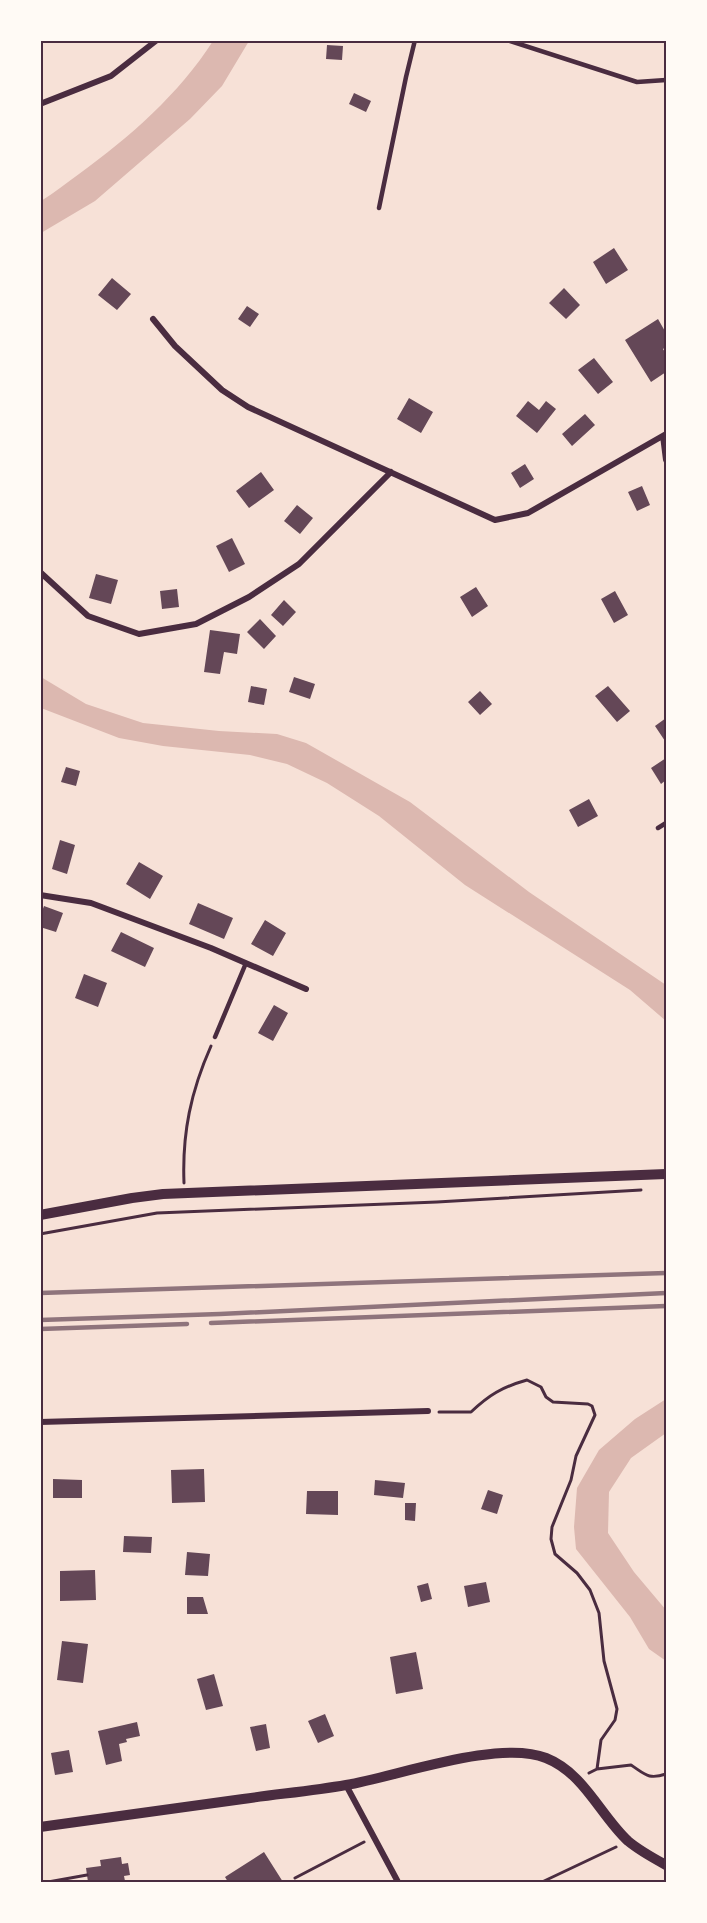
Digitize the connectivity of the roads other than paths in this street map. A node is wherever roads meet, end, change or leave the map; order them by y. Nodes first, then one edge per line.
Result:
1 (157, 40) edge
2 (415, 40) edge
3 (507, 40) edge
4 (666, 80) edge
5 (40, 104) edge
6 (379, 208) dead end
7 (153, 319) dead end
8 (665, 435) edge
9 (666, 460) edge
10 (391, 472) junction
11 (40, 572) edge
12 (666, 823) edge
13 (658, 828) dead end
14 (40, 895) edge
15 (246, 963) junction
16 (306, 989) dead end
17 (215, 1037) road end
18 (666, 1174) edge
19 (40, 1215) edge
20 (428, 1411) road end
21 (40, 1422) edge
22 (346, 1785) junction
23 (40, 1827) edge
24 (666, 1865) edge
25 (398, 1882) edge

1 - 5 street
2 - 6 lane
3 - 4 lane
7 - 10 street
8 - 9 street
8 - 10 street
10 - 11 street
12 - 13 lane
14 - 15 street
15 - 16 street
15 - 17 lane
18 - 19 street
20 - 21 street
22 - 23 street
22 - 24 street
22 - 25 street

